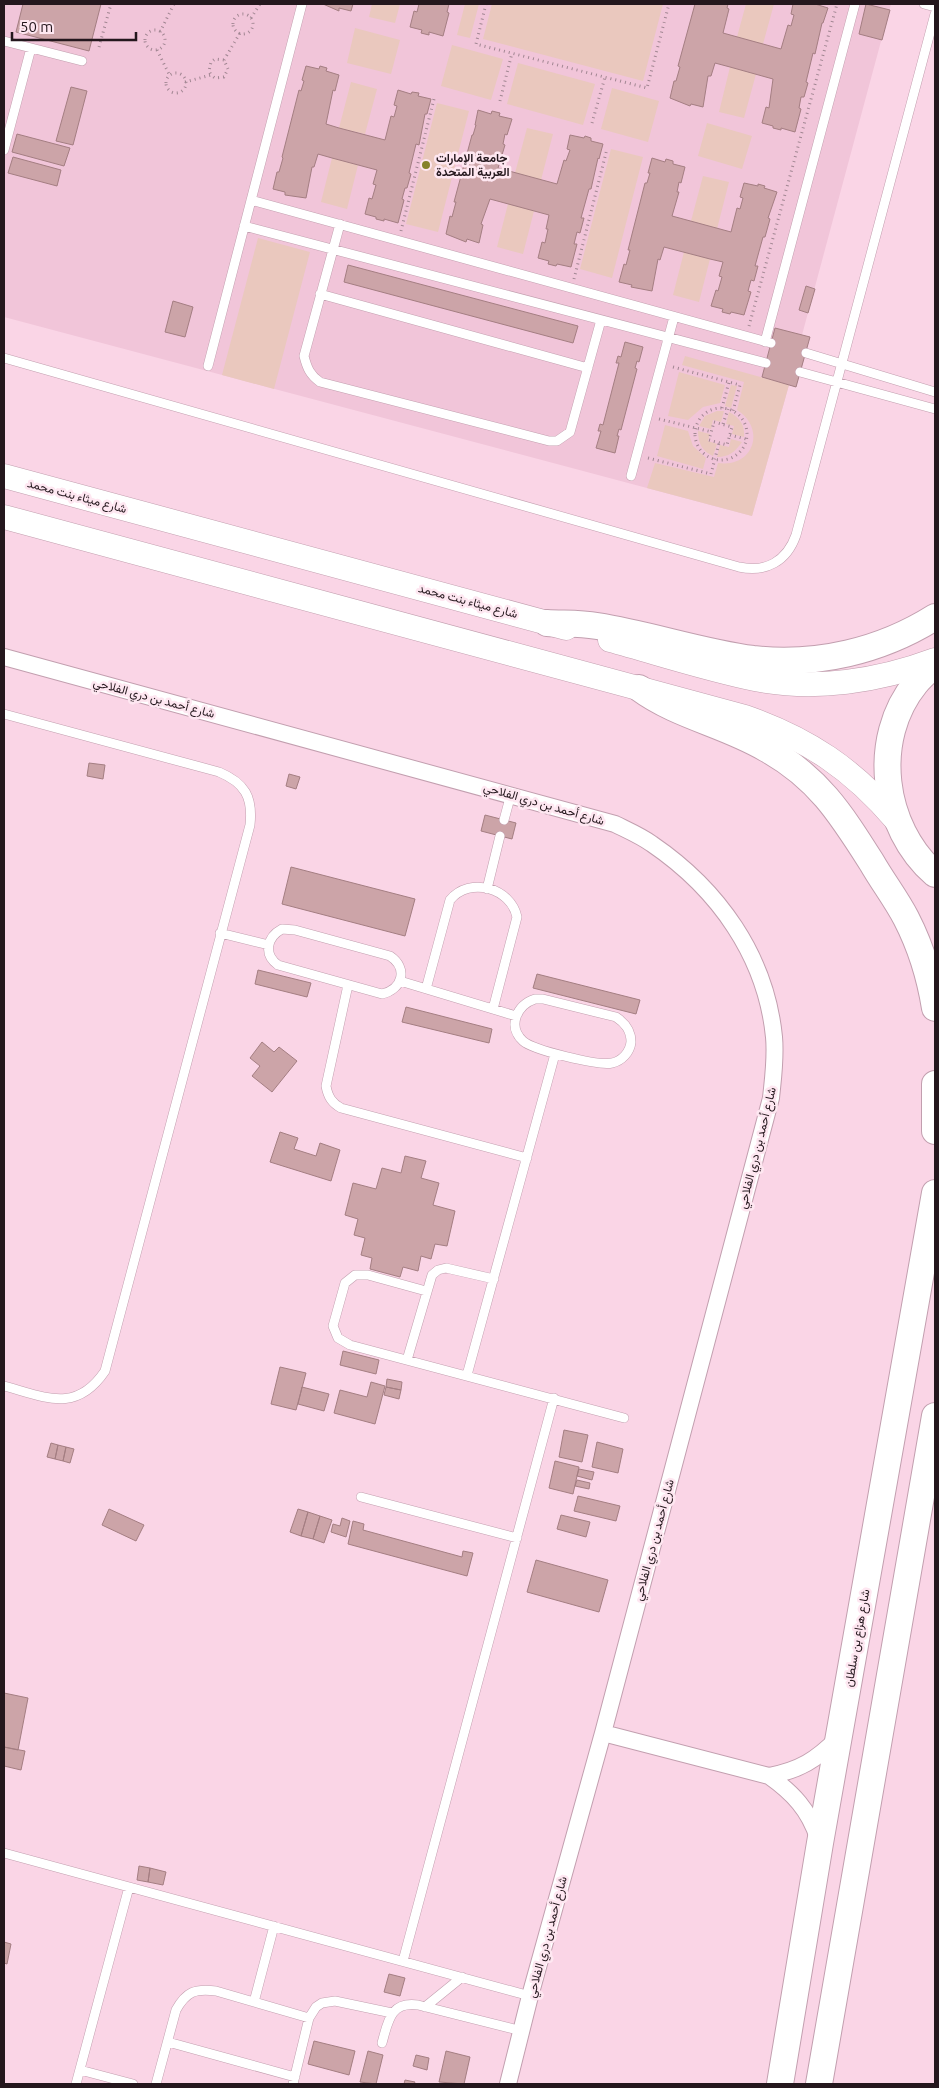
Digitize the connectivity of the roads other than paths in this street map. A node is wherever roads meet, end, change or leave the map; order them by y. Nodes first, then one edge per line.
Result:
1 (302, 4) edge
2 (855, 4) edge
3 (924, 4) edge
4 (935, 7) edge
5 (935, 14) edge
6 (4, 41) edge
7 (31, 48) junction
8 (82, 61) dead end
9 (4, 150) edge
10 (251, 200) junction
11 (340, 224) junction
12 (244, 226) junction
13 (332, 250) junction
14 (320, 294) junction
15 (674, 316) junction
16 (601, 320) junction
17 (668, 337) junction
18 (806, 353) dead end
19 (4, 358) edge
20 (766, 363) dead end
21 (843, 363) junction
22 (208, 366) dead end
23 (588, 368) junction
24 (800, 372) dead end
25 (838, 382) junction
26 (935, 392) edge
27 (935, 409) edge
28 (4, 466) edge
29 (4, 476) edge
30 (631, 476) dead end
31 (35, 485) junction
32 (4, 517) edge
33 (935, 617) edge
34 (547, 623) junction
35 (4, 657) edge
36 (935, 662) edge
37 (638, 688) junction
38 (4, 714) edge
39 (512, 794) junction
40 (504, 820) dead end
41 (897, 821) junction
42 (500, 836) dead end
43 (929, 869) edge
44 (487, 889) junction
45 (935, 893) edge
46 (220, 933) junction
47 (269, 945) junction
48 (400, 981) junction
49 (348, 985) junction
50 (426, 989) junction
51 (935, 1008) edge
52 (494, 1009) junction
53 (516, 1016) junction
54 (556, 1054) junction
55 (935, 1084) edge
56 (935, 1130) edge
57 (527, 1158) junction
58 (935, 1193) edge
59 (494, 1280) junction
60 (426, 1291) junction
61 (407, 1360) junction
62 (467, 1375) junction
63 (4, 1386) edge
64 (554, 1398) junction
65 (935, 1416) edge
66 (624, 1418) dead end
67 (361, 1497) dead end
68 (517, 1538) junction
69 (603, 1733) junction
70 (838, 1738) junction
71 (769, 1776) junction
72 (820, 1842) junction
73 (4, 1853) edge
74 (130, 1887) junction
75 (274, 1926) junction
76 (403, 1961) junction
77 (462, 1977) junction
78 (530, 1996) junction
79 (254, 2002) junction
80 (425, 2007) junction
81 (392, 2013) junction
82 (309, 2018) junction
83 (522, 2031) junction
84 (168, 2042) junction
85 (382, 2043) dead end
86 (80, 2070) junction
87 (294, 2080) edge
88 (76, 2084) edge
89 (133, 2084) edge
90 (156, 2084) edge
91 (508, 2084) edge
92 (780, 2084) edge
93 (819, 2084) edge

1 - 10 lane
2 - 15 lane
3 - 4 lane
5 - 21 lane
6 - 7 lane
7 - 8 lane
7 - 9 lane
10 - 11 lane
10 - 12 lane
11 - 13 lane
11 - 15 lane
12 - 13 lane
12 - 22 lane
13 - 14 lane
13 - 16 lane
14 - 23 lane
14 - 23 lane
15 - 17 lane
16 - 17 lane
16 - 23 lane
17 - 20 lane
17 - 30 lane
18 - 21 lane
19 - 25 lane
21 - 25 lane
21 - 26 lane
24 - 25 lane
25 - 27 lane
28 - 31 lane
29 - 31 main road, شارع ميثاء بنت محمد
31 - 34 main road, شارع ميثاء بنت محمد
32 - 37 main road
33 - 34 main road
34 - 36 main road, شارع ميثاء بنت محمد
35 - 39 street, شارع أحمد بن دري الفلاحي
36 - 41 main road
37 - 41 main road
37 - 51 main road
38 - 46 lane
39 - 40 lane
39 - 69 street, شارع أحمد بن دري الفلاحي
41 - 43 main road
42 - 44 lane
43 - 45 main road
44 - 50 lane
44 - 52 lane
46 - 47 lane
46 - 63 lane
47 - 48 lane
47 - 49 lane
48 - 49 lane
48 - 50 lane
49 - 57 lane
50 - 52 lane
52 - 53 lane
53 - 54 lane
53 - 54 lane
54 - 57 lane
55 - 56 main road
57 - 59 lane
58 - 70 main road, شارع هزاع بن سلطان
59 - 60 lane
59 - 62 lane
60 - 61 lane
60 - 61 lane
61 - 62 lane
62 - 64 lane
64 - 66 lane
64 - 68 lane
65 - 93 main road
67 - 68 lane
68 - 76 lane
69 - 71 street
69 - 78 street, شارع أحمد بن دري الفلاحي
70 - 71 street
70 - 72 main road, شارع هزاع بن سلطان
71 - 72 street
72 - 92 main road, شارع هزاع بن سلطان
73 - 74 lane
74 - 75 lane
74 - 86 lane
75 - 76 lane
75 - 79 lane
76 - 77 lane
77 - 78 lane
77 - 80 lane
78 - 83 street, شارع أحمد بن دري الفلاحي
79 - 82 lane
79 - 84 lane
80 - 81 lane
80 - 83 lane
81 - 82 lane
81 - 85 lane
82 - 87 lane
83 - 91 street, شارع أحمد بن دري الفلاحي
84 - 87 lane
84 - 90 lane
86 - 88 lane
86 - 89 lane

